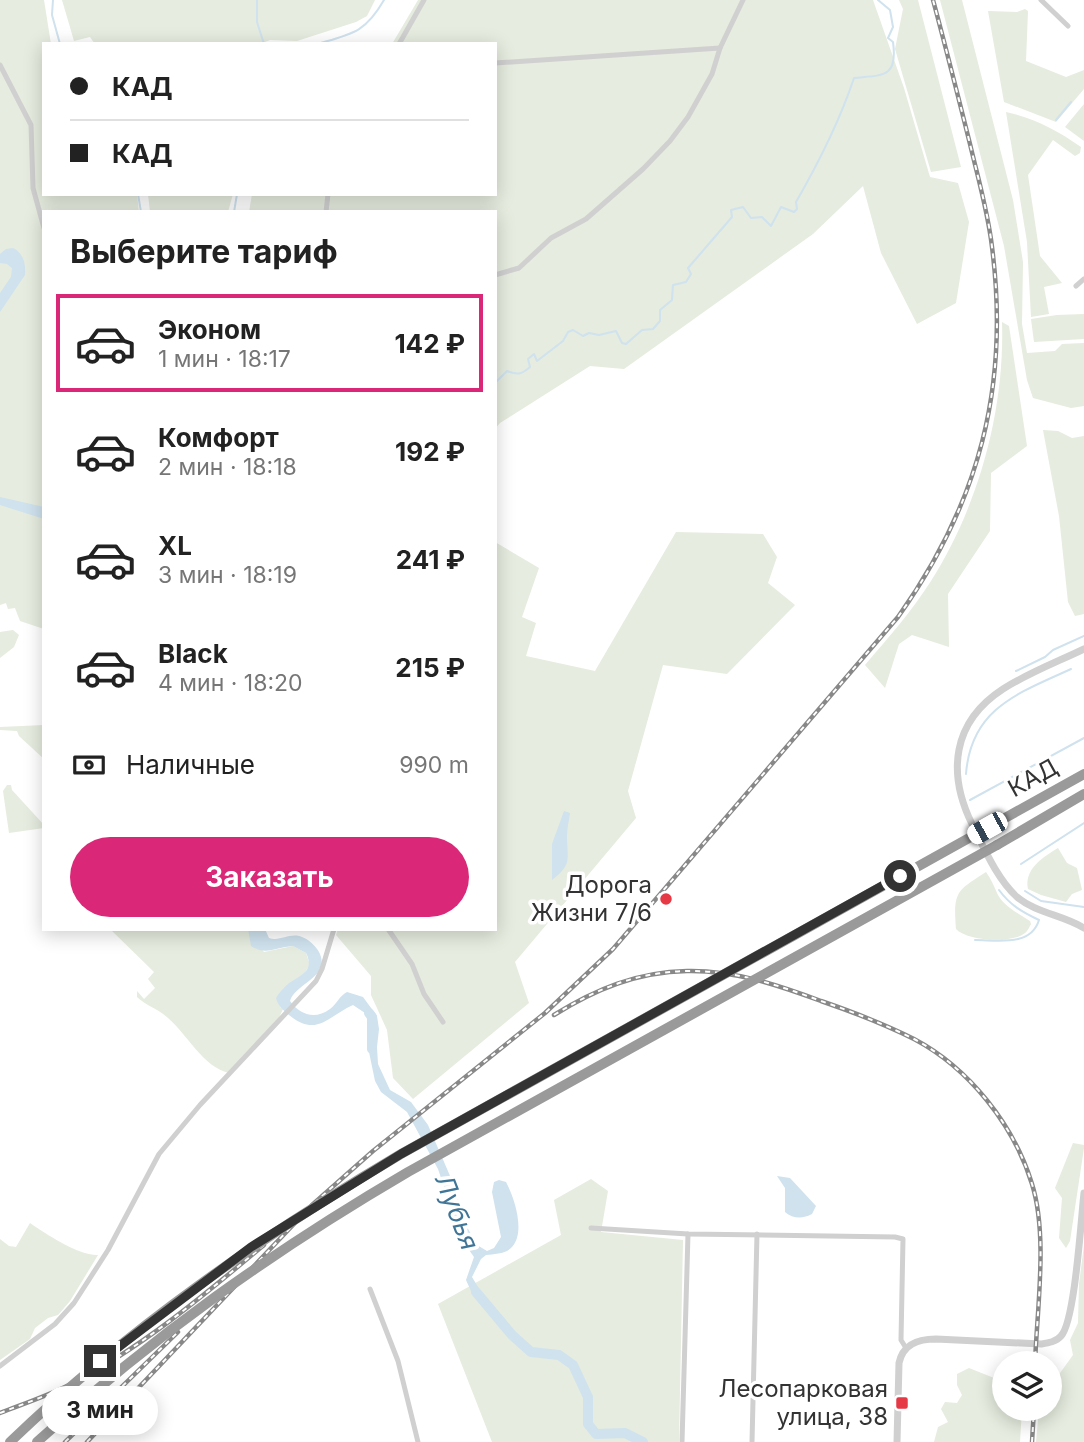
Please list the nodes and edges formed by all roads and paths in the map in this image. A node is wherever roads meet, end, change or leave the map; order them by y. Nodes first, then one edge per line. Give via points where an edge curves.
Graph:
1 (424, 0) edge
2 (743, 0) edge
3 (1041, 0) edge
4 (1068, 26) dead end
5 (400, 42) edge
6 (720, 48) junction
7 (497, 63) edge
8 (0, 65) edge
9 (42, 221) edge
10 (497, 274) edge
11 (1084, 279) edge
12 (1076, 286) dead end
13 (1084, 649) edge
14 (1084, 774) edge
15 (1084, 794) edge
16 (1084, 929) edge
17 (333, 931) edge
18 (389, 931) edge
19 (443, 1022) dead end
20 (1084, 1193) edge
21 (591, 1228) dead end
22 (688, 1234) junction
23 (757, 1234) junction
24 (370, 1289) dead end
25 (906, 1348) junction
26 (0, 1366) edge
27 (10, 1442) edge
28 (37, 1442) edge
29 (417, 1442) edge
30 (682, 1442) edge
31 (752, 1442) edge
32 (897, 1442) edge

1 - 5 street
2 - 6 street
3 - 4 street
6 - 7 street
6 - 10 street via 712,74 688,117 643,169 519,268
8 - 9 street via 31,125 33,188
11 - 12 street
13 - 16 street via 1005,688 982,707 963,735 957,774 968,815 1009,888 1025,903
14 - 27 highway, КАД, bridge via 325,1199 146,1324
15 - 28 highway, КАД, bridge via 334,1216 158,1338
17 - 26 street via 316,981 159,1154 74,1303 55,1324
18 - 19 street
20 - 25 street via 1069,1317 1058,1339 1041,1343 927,1339
21 - 22 street
22 - 23 street
22 - 30 street
23 - 25 street via 903,1239 901,1340
23 - 31 street
24 - 29 street via 398,1361
25 - 32 street via 899,1363

